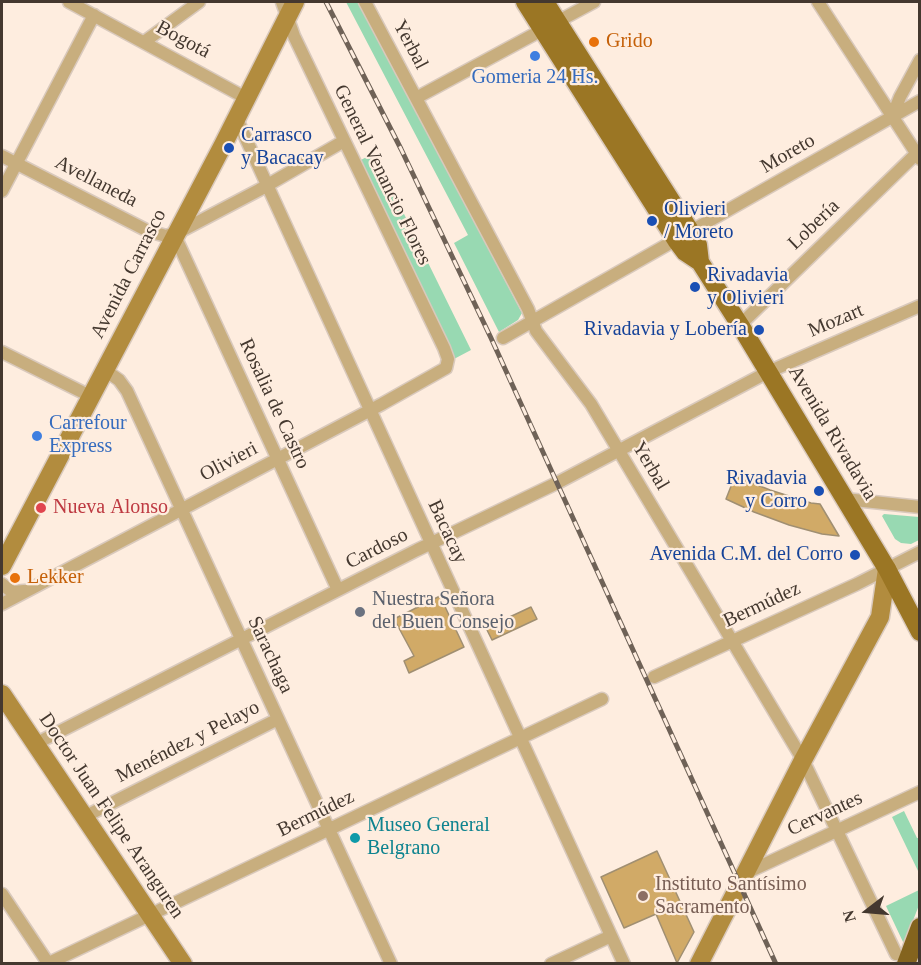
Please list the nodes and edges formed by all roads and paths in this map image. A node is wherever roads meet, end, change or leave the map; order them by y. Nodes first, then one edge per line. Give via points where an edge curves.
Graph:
1 (69, 2) edge
2 (199, 2) edge
3 (365, 2) edge
4 (525, 2) edge
5 (545, 2) edge
6 (594, 2) edge
7 (818, 2) edge
8 (288, 7) edge
9 (94, 15) junction
10 (550, 25) junction
11 (144, 42) junction
12 (920, 60) edge
13 (246, 98) junction
14 (416, 98) junction
15 (920, 101) edge
16 (236, 117) junction
17 (892, 117) junction
18 (344, 141) junction
19 (2, 156) edge
20 (918, 156) edge
21 (15, 163) junction
22 (268, 185) junction
23 (2, 191) edge
24 (174, 234) junction
25 (684, 236) junction
26 (920, 306) edge
27 (533, 321) junction
28 (740, 325) junction
29 (503, 338) dead end
30 (2, 352) edge
31 (447, 364) joint
32 (105, 370) junction
33 (768, 372) junction
34 (90, 396) junction
35 (370, 410) junction
36 (618, 450) junction
37 (277, 458) junction
38 (845, 500) junction
39 (920, 507) edge
40 (182, 509) junction
41 (431, 543) junction
42 (920, 552) edge
43 (2, 566) edge
44 (887, 569) junction
45 (2, 584) edge
46 (26, 590) junction
47 (338, 590) junction
48 (2, 604) edge
49 (920, 632) edge
50 (241, 638) junction
51 (732, 641) junction
52 (654, 677) dead end
53 (2, 694) edge
54 (603, 699) dead end
55 (278, 718) junction
56 (521, 737) junction
57 (35, 744) junction
58 (803, 760) junction
59 (920, 792) edge
60 (84, 817) junction
61 (329, 829) junction
62 (837, 831) junction
63 (748, 872) junction
64 (2, 894) edge
65 (150, 914) junction
66 (920, 927) edge
67 (611, 936) junction
68 (901, 958) edge
69 (48, 963) edge
70 (183, 963) edge
71 (391, 963) edge
72 (551, 963) edge
73 (624, 963) edge
74 (699, 963) edge

1 - 9 street, Bogotá
2 - 11 street
3 - 14 street, Yerbal
4 - 10 main road, Avenida Rivadavia
5 - 10 main road, Avenida Rivadavia
6 - 10 street
7 - 17 street
8 - 13 street, Avenida Carrasco
8 - 18 street, General Venancio Flores
9 - 11 street, Bogotá
9 - 21 street
10 - 14 street
10 - 25 main road, Avenida Rivadavia
11 - 13 street, Bogotá
12 - 17 street
13 - 16 street, Avenida Carrasco
14 - 27 street, Yerbal
15 - 17 street, Moreto
16 - 22 street, Bacacay
16 - 24 street, Avenida Carrasco
17 - 20 street
17 - 25 street, Moreto
18 - 22 street
18 - 31 street, General Venancio Flores via 444,348
19 - 21 street, Avellaneda
20 - 28 street, Lobería
21 - 23 street
21 - 24 street, Avellaneda via 148,231
22 - 24 street
22 - 35 street, Bacacay
24 - 32 street, Avenida Carrasco
24 - 37 street, Rosalia de Castro
25 - 27 street
25 - 28 main road, Avenida Rivadavia via 698,245 700,262
26 - 33 street, Mozart
27 - 29 street
27 - 36 street, Yerbal
28 - 33 main road, Avenida Rivadavia
30 - 34 street
31 - 35 street, Olivieri via 444,371
32 - 34 street, Avenida Carrasco
32 - 40 street, Sarachaga via 127,391
33 - 36 street, Cardoso
33 - 38 main road, Avenida Rivadavia
34 - 43 street, Avenida Carrasco
35 - 37 street, Olivieri
35 - 41 street, Bacacay
36 - 41 street, Cardoso
36 - 51 street, Yerbal
37 - 40 street, Olivieri
37 - 47 street, Rosalia de Castro
38 - 39 street
38 - 44 main road, Avenida Rivadavia
40 - 46 street, Olivieri
40 - 50 street, Sarachaga
41 - 47 street, Cardoso
41 - 56 street, Bacacay
42 - 44 street, Bermúdez
44 - 49 main road, Avenida Rivadavia
44 - 51 street, Bermúdez
44 - 58 street via 880,617
45 - 46 street via 12,592
46 - 48 street, Olivieri
47 - 50 street, Cardoso
50 - 55 street, Sarachaga
50 - 57 street, Cardoso
51 - 52 street, Bermúdez
51 - 58 street, Yerbal
53 - 57 street, Doctor Juan Felipe Aranguren
54 - 56 street, Bermúdez
55 - 60 street, Menéndez y Pelayo
55 - 61 street, Sarachaga
56 - 61 street, Bermúdez
56 - 67 street, Bacacay
57 - 60 street, Doctor Juan Felipe Aranguren
58 - 62 street, Yerbal
58 - 63 street
59 - 62 street, Cervantes
60 - 65 street, Doctor Juan Felipe Aranguren
61 - 65 street, Bermúdez
61 - 71 street, Sarachaga
62 - 63 street, Cervantes
62 - 68 street, Yerbal
63 - 74 street
64 - 69 street
65 - 69 street, Bermúdez
65 - 70 street, Doctor Juan Felipe Aranguren
66 - 68 highway
67 - 72 street
67 - 73 street, Bacacay

